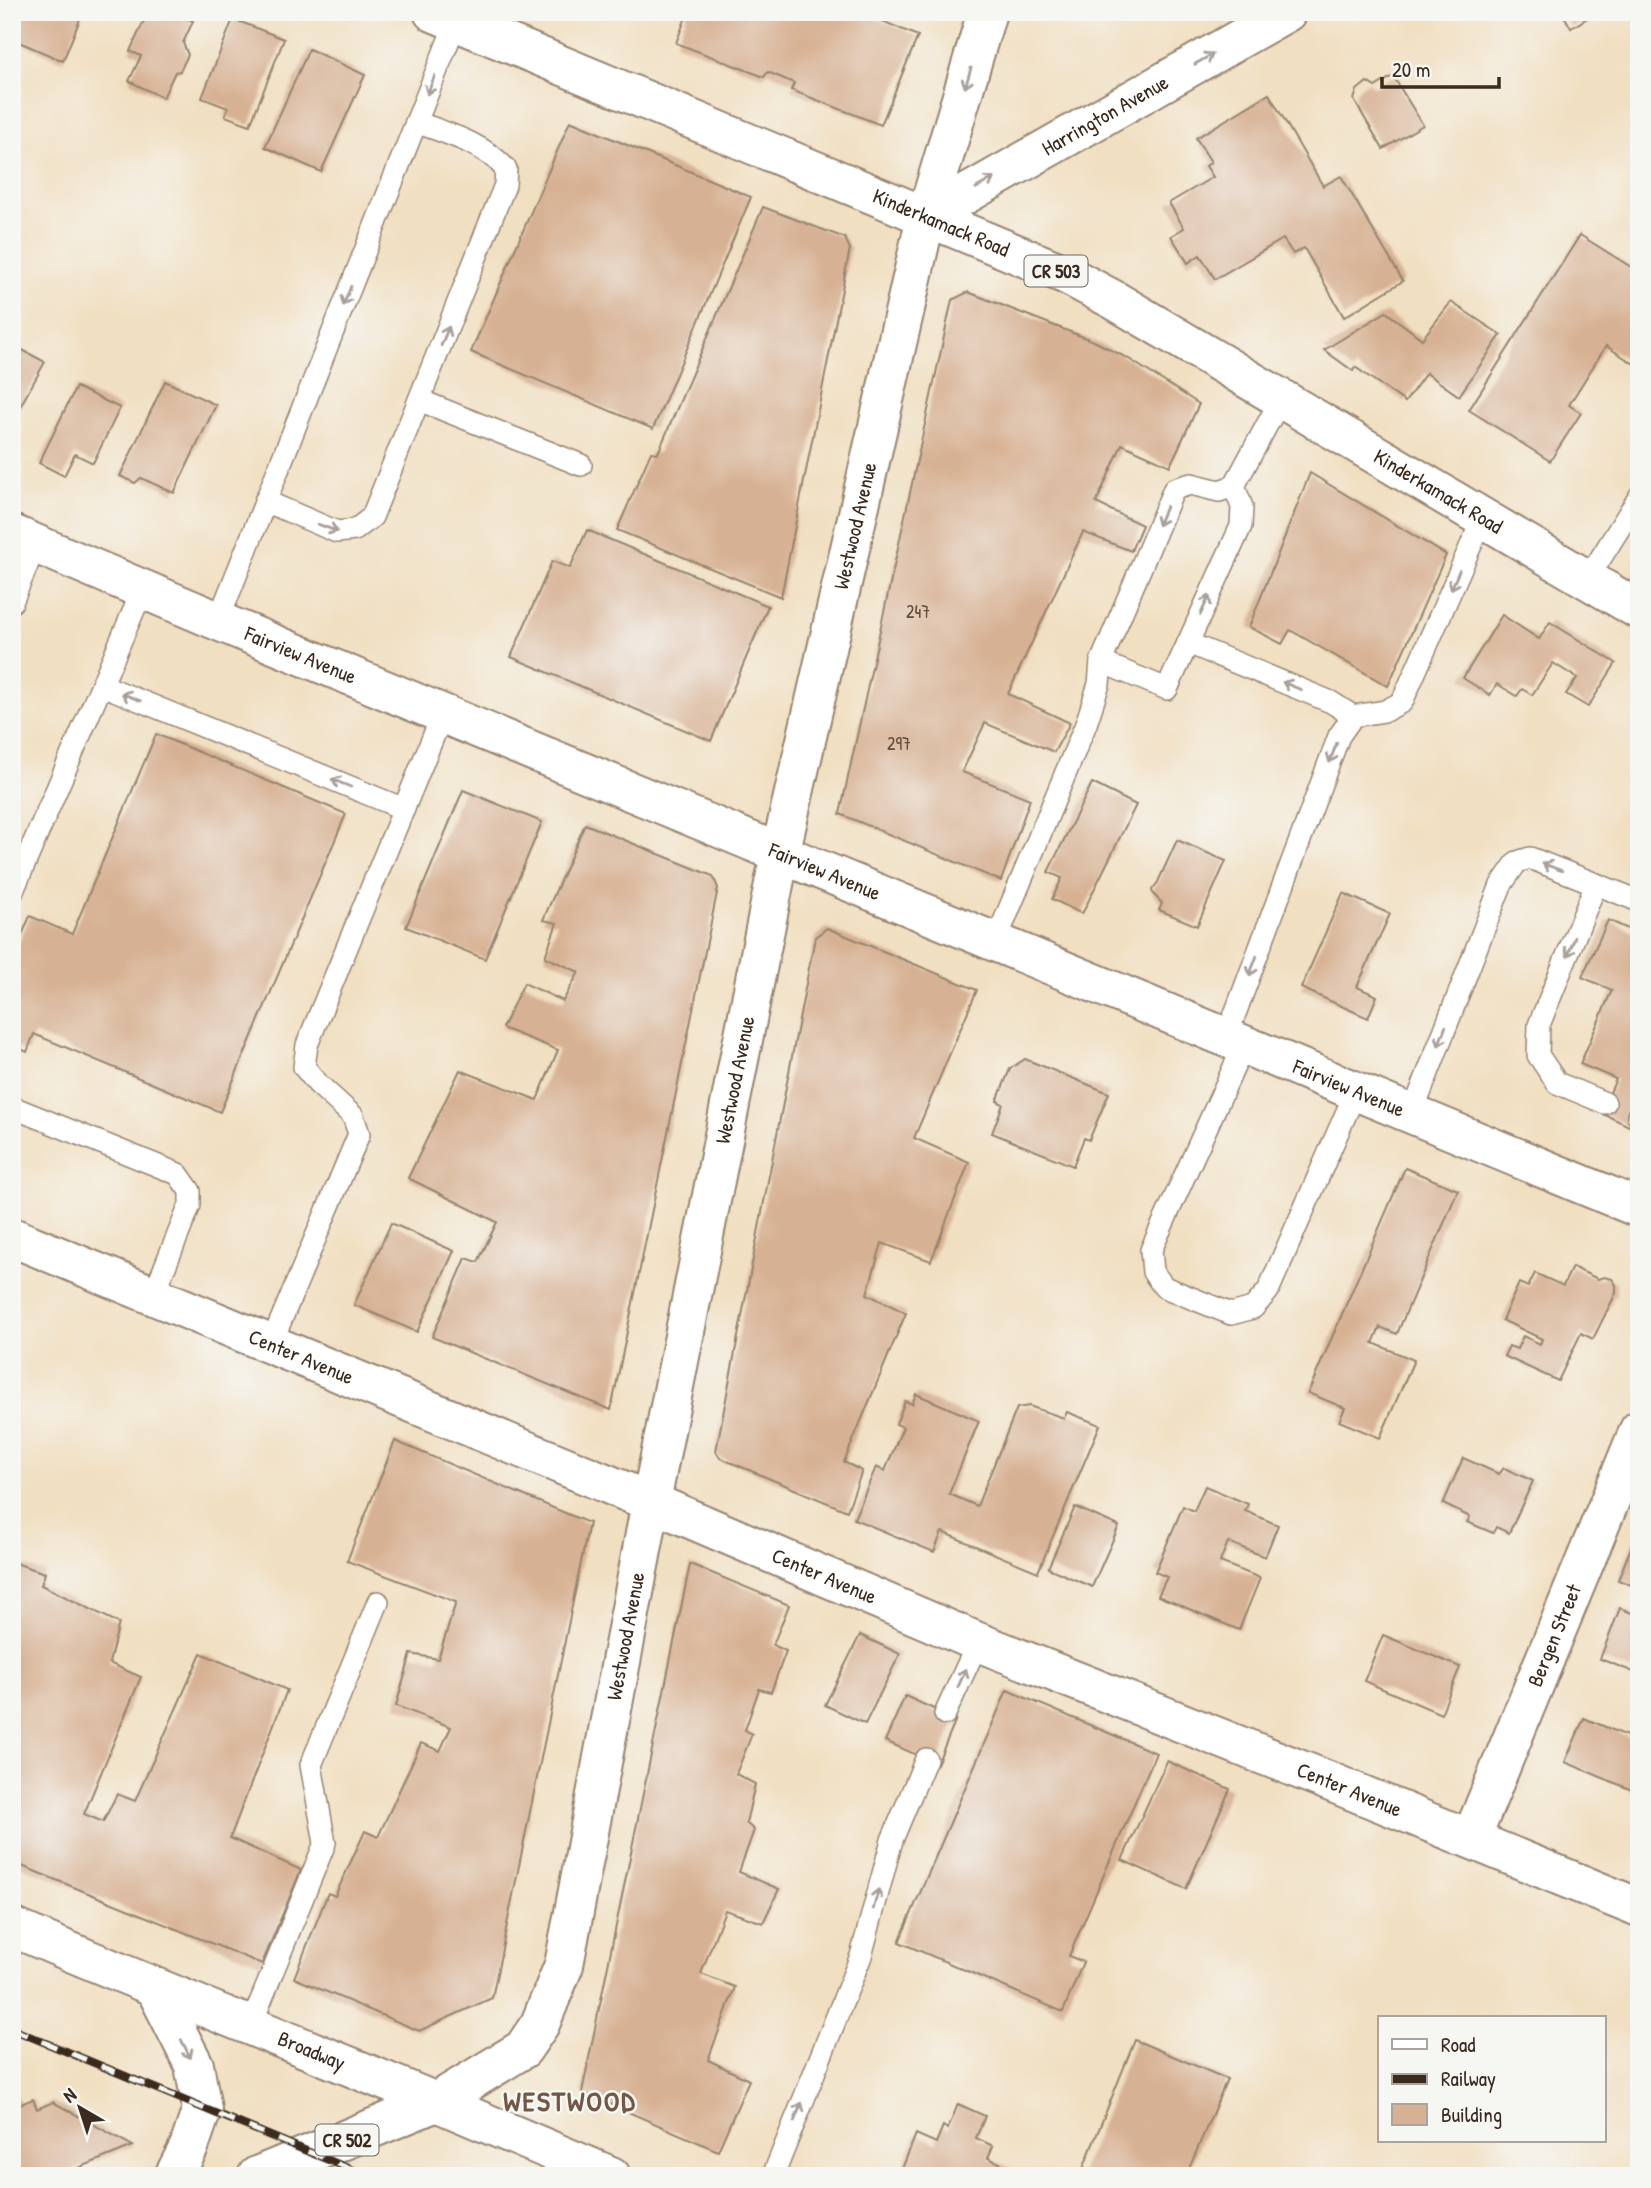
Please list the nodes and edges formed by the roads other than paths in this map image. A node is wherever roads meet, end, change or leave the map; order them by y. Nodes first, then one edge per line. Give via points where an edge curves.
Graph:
1 (987, 12) edge
2 (1287, 12) edge
3 (445, 17) edge
4 (416, 122) junction
5 (926, 217) junction
6 (1281, 399) junction
7 (419, 400) junction
8 (581, 465) dead end
9 (1234, 486) junction
10 (1639, 497) edge
11 (265, 501) junction
12 (1483, 518) junction
13 (24, 539) edge
14 (1587, 580) junction
15 (144, 589) junction
16 (12, 602) edge
17 (1639, 610) edge
18 (218, 621) junction
19 (1188, 643) junction
20 (1101, 662) junction
21 (102, 685) junction
22 (443, 713) junction
23 (1353, 716) junction
24 (404, 809) junction
25 (780, 853) junction
26 (1596, 884) junction
27 (12, 893) edge
28 (1639, 901) edge
29 (995, 943) junction
30 (1235, 1041) junction
31 (1356, 1091) junction
32 (1605, 1103) dead end
33 (12, 1107) edge
34 (1412, 1114) junction
35 (1639, 1208) edge
36 (12, 1237) edge
37 (153, 1296) junction
38 (271, 1344) junction
39 (1639, 1430) edge
40 (651, 1502) junction
41 (378, 1602) dead end
42 (978, 1642) junction
43 (946, 1714) dead end
44 (926, 1759) dead end
45 (1471, 1839) junction
46 (1639, 1908) edge
47 (12, 1927) edge
48 (155, 1989) junction
49 (251, 2025) junction
50 (436, 2102) junction
51 (174, 2176) edge
52 (257, 2176) edge
53 (611, 2176) edge
54 (772, 2176) edge

1 -> 5 street, Westwood Avenue
5 -> 2 street, Harrington Avenue
3 -> 4 lane
3 - 5 street, Kinderkamack Road / CR 503
7 -> 4 lane via 505,185 506,169 477,145
4 -> 11 lane
5 - 6 street, Kinderkamack Road / CR 503 via 1067,275
5 - 25 street, Westwood Avenue
6 - 9 lane
6 - 12 street, Kinderkamack Road / CR 503
7 - 8 lane
11 -> 7 lane via 337,532 355,530 372,517
19 -> 9 lane via 1241,526 1242,507
9 -> 20 lane via 1219,492 1191,484 1174,489
10 - 14 lane
11 - 18 lane
12 - 14 street, Kinderkamack Road / CR 503
12 -> 23 lane via 1402,702 1385,711
13 - 15 street, Fairview Avenue
13 - 16 lane
14 - 17 street, Kinderkamack Road / CR 503
15 - 18 street, Fairview Avenue
15 - 21 lane
18 - 22 street, Fairview Avenue
19 - 20 lane via 1167,689
23 -> 19 lane via 1331,702
20 - 29 lane via 1086,724
24 -> 21 lane
21 - 27 lane
22 - 24 lane
22 - 25 street, Fairview Avenue
23 -> 30 lane via 1339,736
24 - 38 lane via 307,1045 304,1067 354,1116 359,1134
25 - 29 street, Fairview Avenue
25 - 40 street, Westwood Avenue
26 - 28 lane
26 -> 32 lane via 1539,1026 1538,1055 1557,1083
26 -> 34 lane via 1530,858 1517,862 1501,885
29 - 30 street, Fairview Avenue
30 - 31 street, Fairview Avenue
30 - 31 lane via 1151,1250 1153,1272 1164,1287 1231,1314 1253,1308 1268,1291
31 - 34 street, Fairview Avenue
33 - 37 lane via 178,1174 190,1191 190,1205
34 - 35 street, Fairview Avenue
36 - 37 street, Center Avenue
37 - 38 street, Center Avenue
38 - 40 street, Center Avenue
39 - 45 street, Bergen Street
40 - 42 street, Center Avenue
40 - 50 street, Westwood Avenue via 565,1965 540,2024 523,2049
41 - 49 lane via 311,1765 325,1843
43 -> 42 lane
42 - 45 street, Center Avenue
54 -> 44 lane via 860,1956 892,1840
45 - 46 street, Center Avenue
47 - 48 street, Broadway
48 - 49 street, Broadway
48 -> 51 street via 194,2065 202,2109 190,2147
49 - 50 street, Broadway
50 - 52 street, CR 502
50 - 53 street, Broadway

